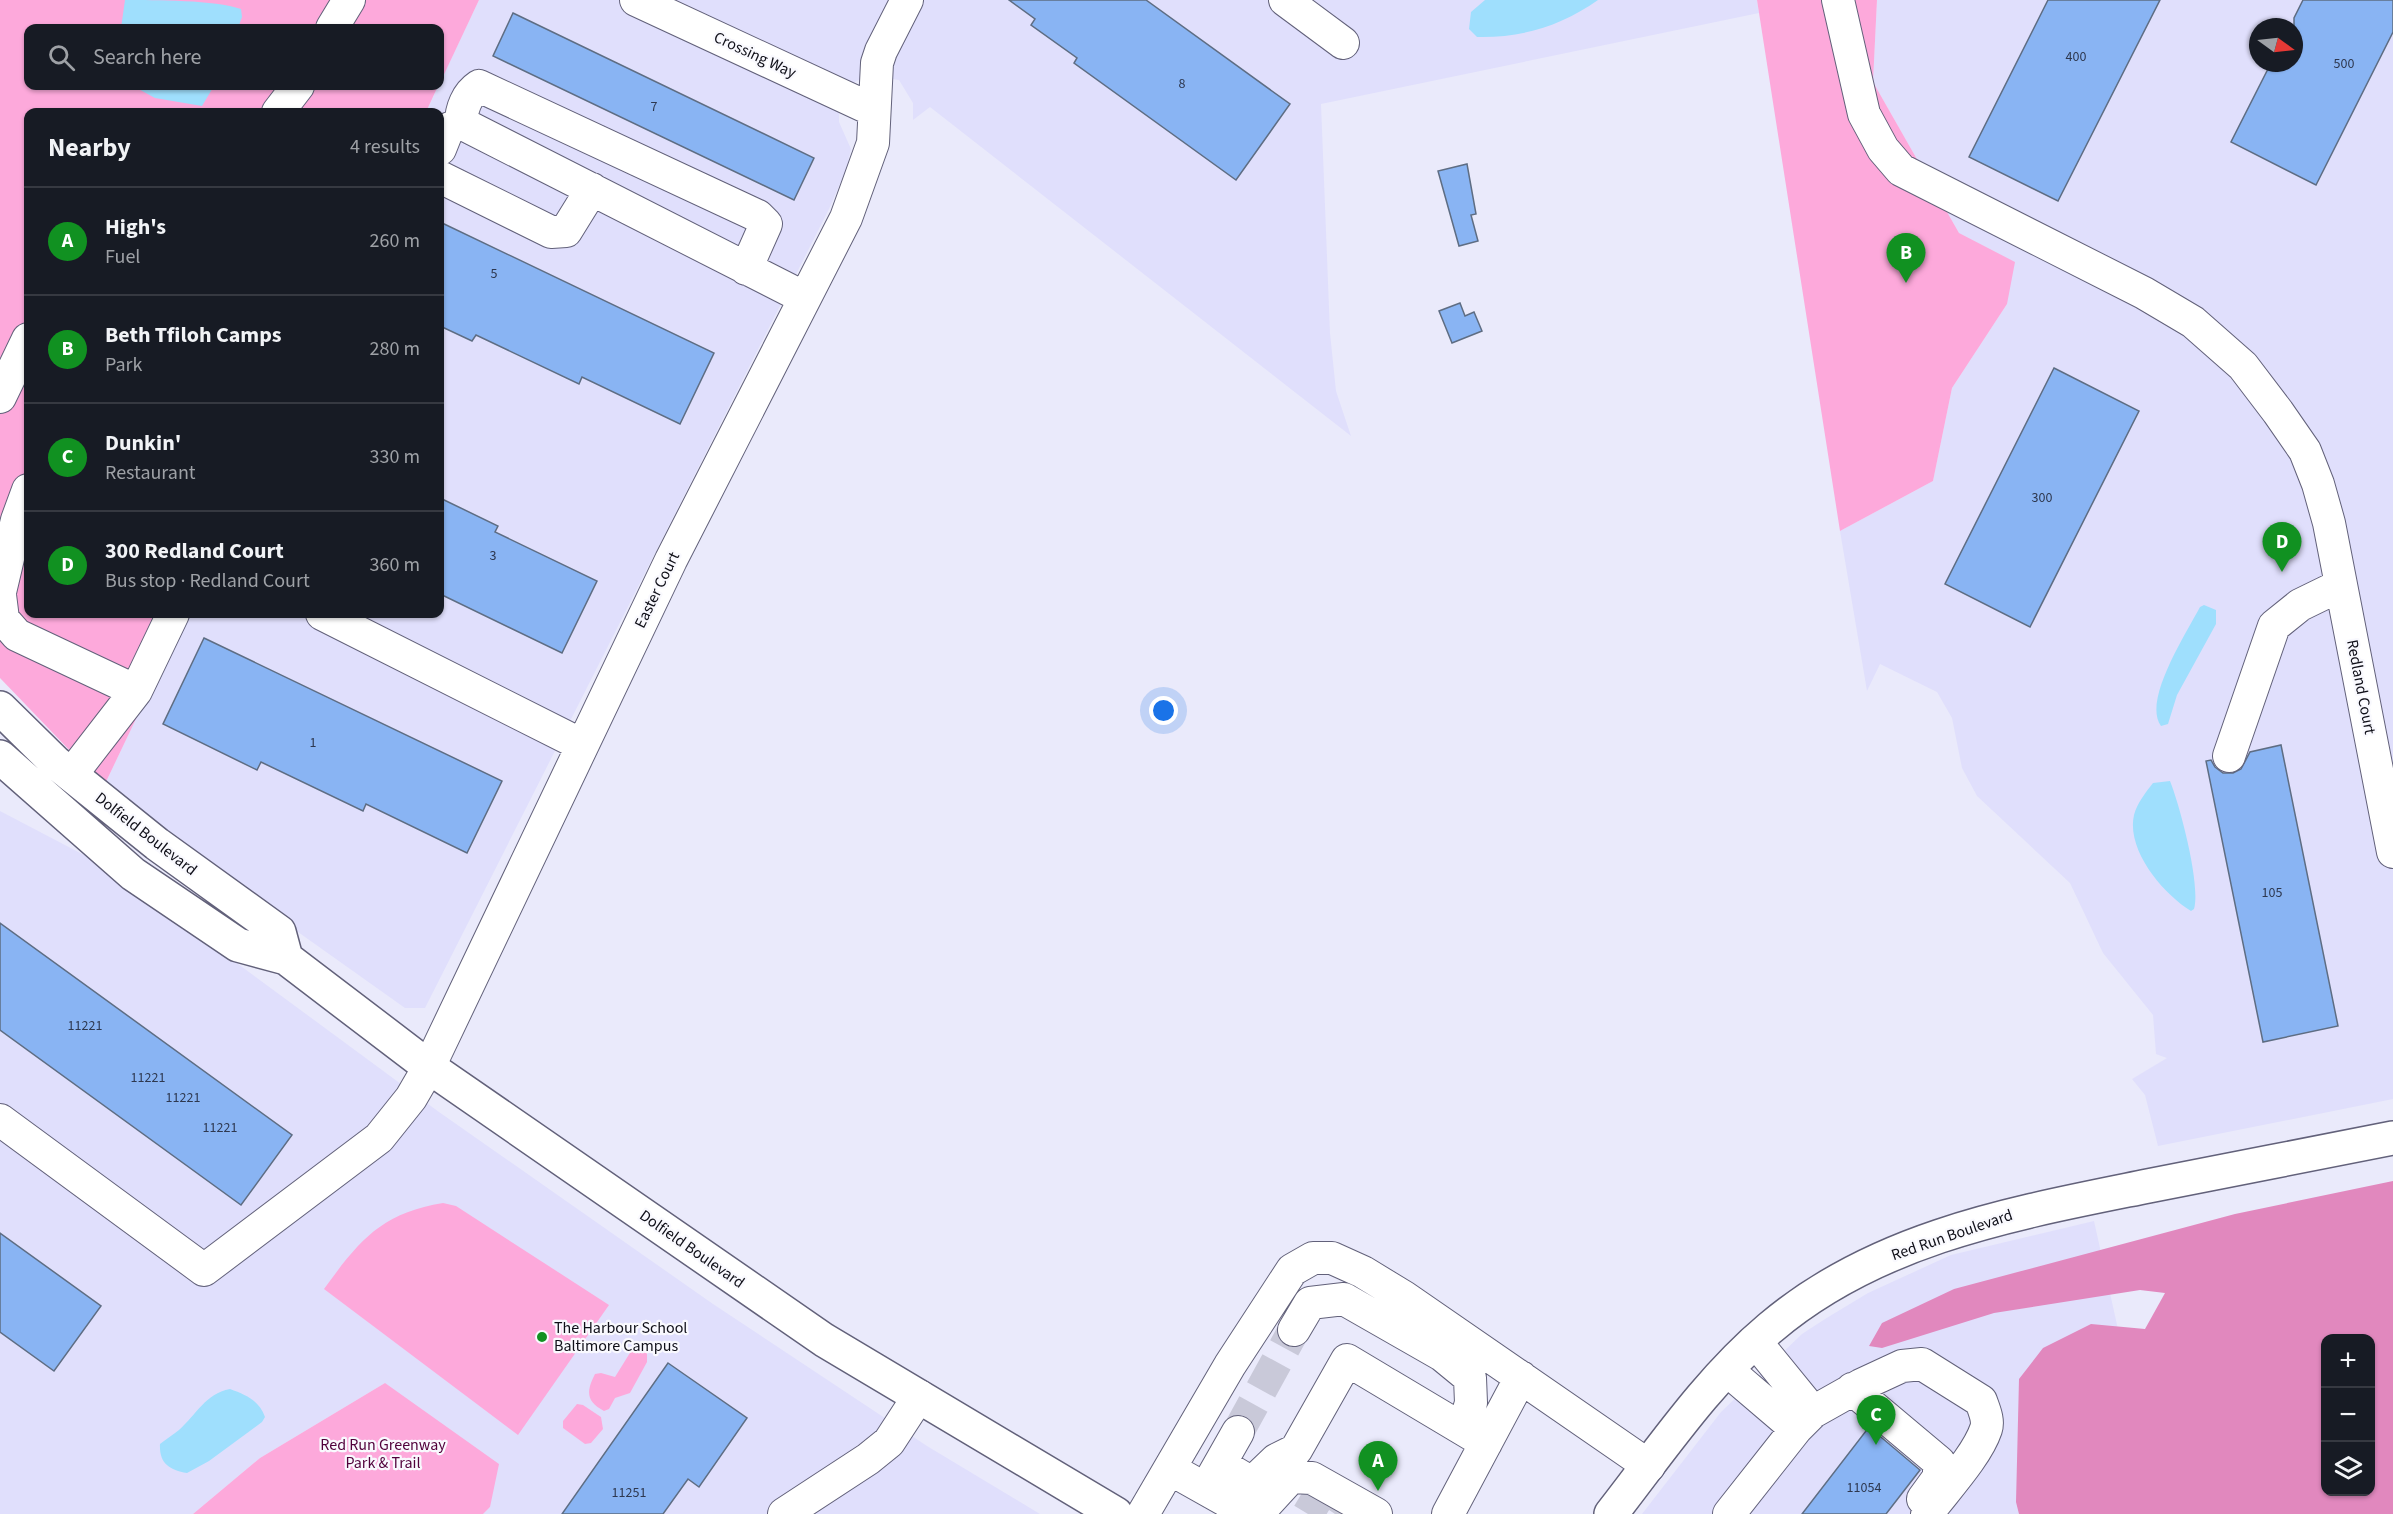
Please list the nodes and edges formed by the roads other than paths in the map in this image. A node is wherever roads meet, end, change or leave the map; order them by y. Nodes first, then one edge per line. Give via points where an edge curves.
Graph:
1 (349, 0) edge
2 (636, 0) edge
3 (907, 0) edge
4 (1285, 0) edge
5 (1838, 0) edge
6 (334, 24) edge
7 (1343, 43) dead end
8 (295, 90) edge
9 (283, 108) edge
10 (873, 110) junction
11 (461, 123) junction
12 (444, 139) edge
13 (444, 179) edge
14 (592, 189) junction
15 (746, 268) junction
16 (805, 298) junction
17 (24, 347) edge
18 (0, 397) edge
19 (24, 496) edge
20 (8, 518) edge
21 (2341, 585) junction
22 (0, 593) edge
23 (171, 618) edge
24 (330, 618) edge
25 (136, 690) junction
26 (0, 708) edge
27 (582, 745) junction
28 (0, 756) edge
29 (2229, 756) dead end
30 (71, 775) junction
31 (2390, 822) edge
32 (2393, 852) edge
33 (286, 958) junction
34 (429, 1067) junction
35 (0, 1120) edge
36 (2393, 1138) edge
37 (1292, 1270) junction
38 (1310, 1303) junction
39 (1294, 1330) tunnel mouth
40 (1755, 1341) junction
41 (1727, 1370) junction
42 (1521, 1377) junction
43 (1852, 1389) junction
44 (919, 1396) junction
45 (1805, 1421) junction
46 (1238, 1432) tunnel mouth
47 (1475, 1436) junction
48 (1648, 1466) junction
49 (1170, 1469) junction
50 (1212, 1477) junction
51 (1346, 1504) edge
52 (784, 1514) edge
53 (1116, 1514) edge
54 (1143, 1514) edge
55 (1250, 1514) edge
56 (1257, 1514) edge
57 (1448, 1514) edge
58 (1611, 1514) edge
59 (1729, 1514) edge
60 (1911, 1514) edge
61 (1926, 1514) edge

1 - 6 street
2 - 10 street, Crossing Way
3 - 10 street, Easter Court via 880,51
4 - 7 street
5 - 21 street, Redland Court via 1864,114 1883,150 1901,170 2144,293 2193,322 2243,366 2305,451 2329,523
8 - 9 street
10 - 16 street, Easter Court via 873,143 868,162 846,218
11 - 12 street via 448,129
11 - 14 street
11 - 15 street via 461,112 479,86 758,216 766,224
13 - 14 street via 551,232 566,231
14 - 15 street
15 - 16 street
16 - 27 street, Easter Court
17 - 18 street
19 - 20 street
20 - 22 street
21 - 29 street via 2300,605 2274,626
21 - 31 street, Redland Court
22 - 25 street via 3,619 17,635
23 - 25 street
24 - 27 street
25 - 30 street
26 - 30 main road, Dolfield Boulevard
27 - 34 street, Easter Court
28 - 33 main road, Dolfield Boulevard via 133,874 238,945
30 - 33 main road, Dolfield Boulevard via 166,851 279,932
31 - 32 street, Redland Court
33 - 34 main road, Dolfield Boulevard
34 - 35 street, Easter Court via 411,1098 379,1138 204,1270
34 - 44 main road, Dolfield Boulevard via 824,1340
36 - 40 main road, Red Run Boulevard via 2008,1214 1953,1231 1908,1246 1850,1274 1785,1316
37 - 38 street
37 - 42 street via 1313,1258 1332,1258 1363,1272
37 - 49 street via 1230,1365
38 - 39 street
38 - 47 street via 1344,1299 1442,1355 1470,1378
40 - 41 main road, Red Run Boulevard
40 - 45 street
41 - 45 street
41 - 48 main road, Red Run Boulevard
42 - 47 street
42 - 48 street
43 - 45 street
43 - 60 street via 1939,1462 1939,1477
43 - 61 street via 1902,1366 1922,1364 1981,1401 1987,1420 1978,1445
44 - 52 street via 889,1442
44 - 53 main road, Dolfield Boulevard
45 - 59 street
46 - 50 street
47 - 50 street via 1347,1360 1296,1450 1276,1460 1252,1482
47 - 57 street
48 - 58 main road, Red Run Boulevard
49 - 50 street
49 - 54 street
50 - 55 street
51 - 56 street via 1312,1478 1292,1477

